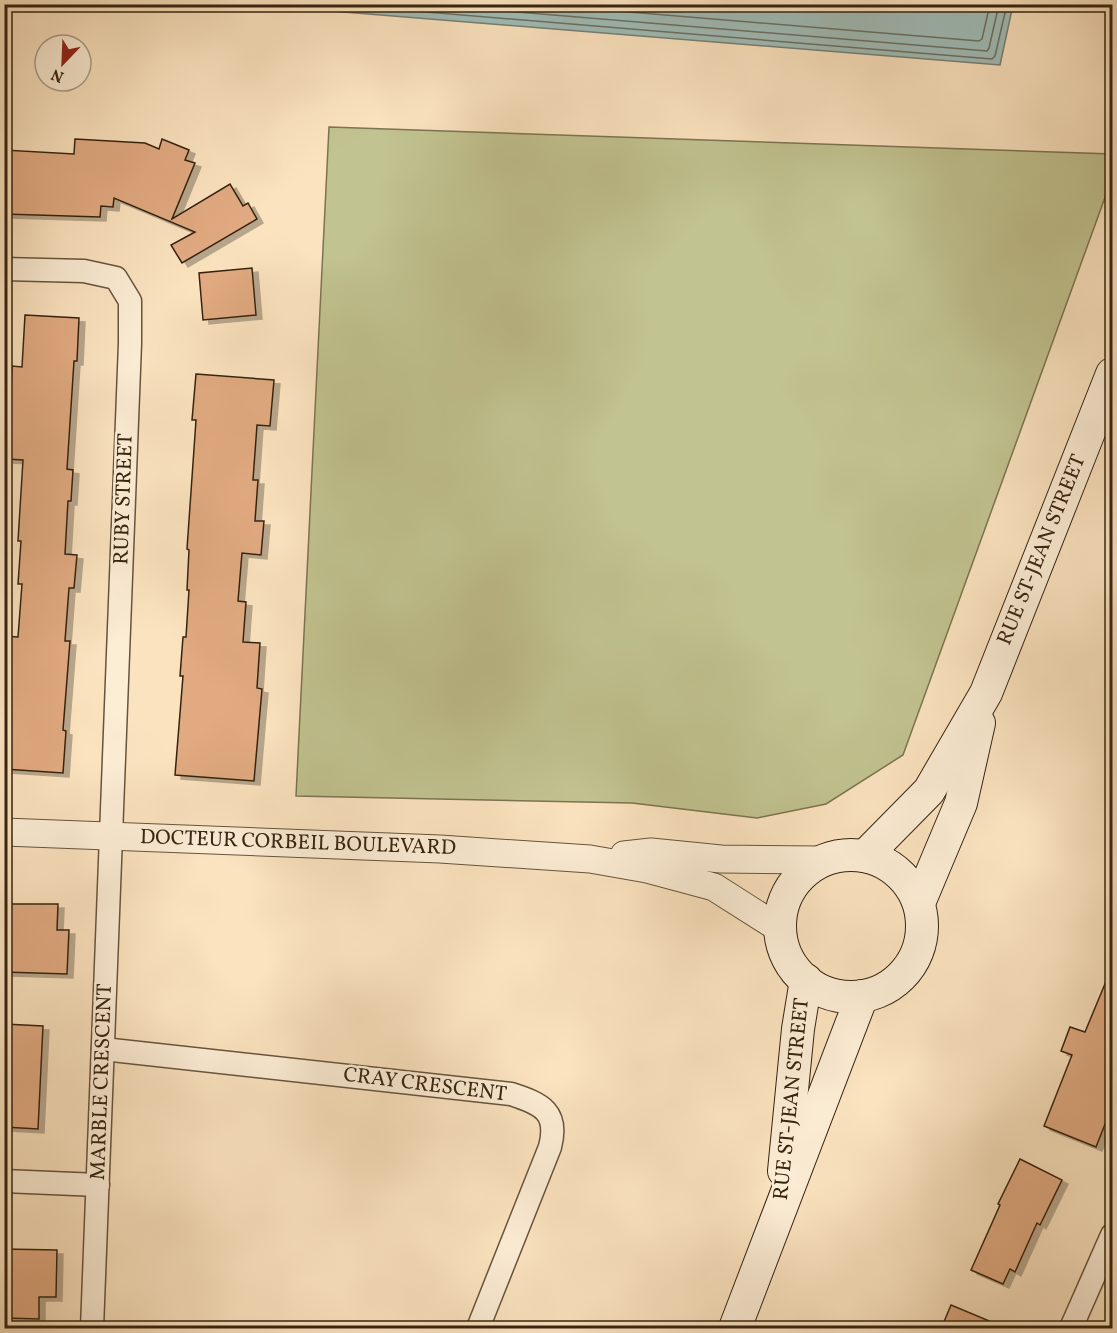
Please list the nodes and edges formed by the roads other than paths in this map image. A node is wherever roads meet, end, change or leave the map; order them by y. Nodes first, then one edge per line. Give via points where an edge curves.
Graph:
1 (4, 269) edge
2 (1113, 374) edge
3 (986, 693) junction
4 (4, 832) edge
5 (110, 836) junction
6 (865, 856) junction
7 (590, 859) junction
8 (823, 860) junction
9 (919, 903) junction
10 (780, 929) junction
11 (806, 980) junction
12 (862, 996) junction
13 (103, 1049) junction
14 (4, 1181) edge
15 (98, 1185) junction
16 (779, 1217) junction
17 (1113, 1235) edge
18 (92, 1329) edge
19 (478, 1329) edge
20 (735, 1329) edge
21 (1071, 1329) edge

1 - 5 street, RUBY STREET via 84,271 117,278 130,301
2 - 3 main road, RUE ST-JEAN STREET
3 - 6 main road, RUE ST-JEAN STREET via 929,791
3 - 9 main road, RUE ST-JEAN STREET via 961,803
4 - 5 street, DOCTEUR CORBEIL BOULEVARD
5 - 7 street, DOCTEUR CORBEIL BOULEVARD
5 - 13 street, MARBLE CRESCENT
6 - 8 main road, RUE ST-JEAN STREET
6 - 9 main road, RUE ST-JEAN STREET via 888,865 907,881
7 - 8 street, DOCTEUR CORBEIL BOULEVARD via 651,852
7 - 10 street, DOCTEUR CORBEIL BOULEVARD via 714,887
8 - 10 main road, RUE ST-JEAN STREET via 791,888 782,908
9 - 12 main road, RUE ST-JEAN STREET via 922,927 918,952 905,973 885,988
10 - 11 main road, RUE ST-JEAN STREET via 793,966
11 - 12 main road, RUE ST-JEAN STREET via 842,996
11 - 16 main road, RUE ST-JEAN STREET
12 - 16 main road, RUE ST-JEAN STREET
13 - 15 street, MARBLE CRESCENT
13 - 19 street, CRAY CRESCENT via 511,1094 544,1108 552,1119 554,1132 550,1147
14 - 15 street
15 - 18 street, MARBLE CRESCENT
16 - 20 main road, RUE ST-JEAN STREET
17 - 21 street

